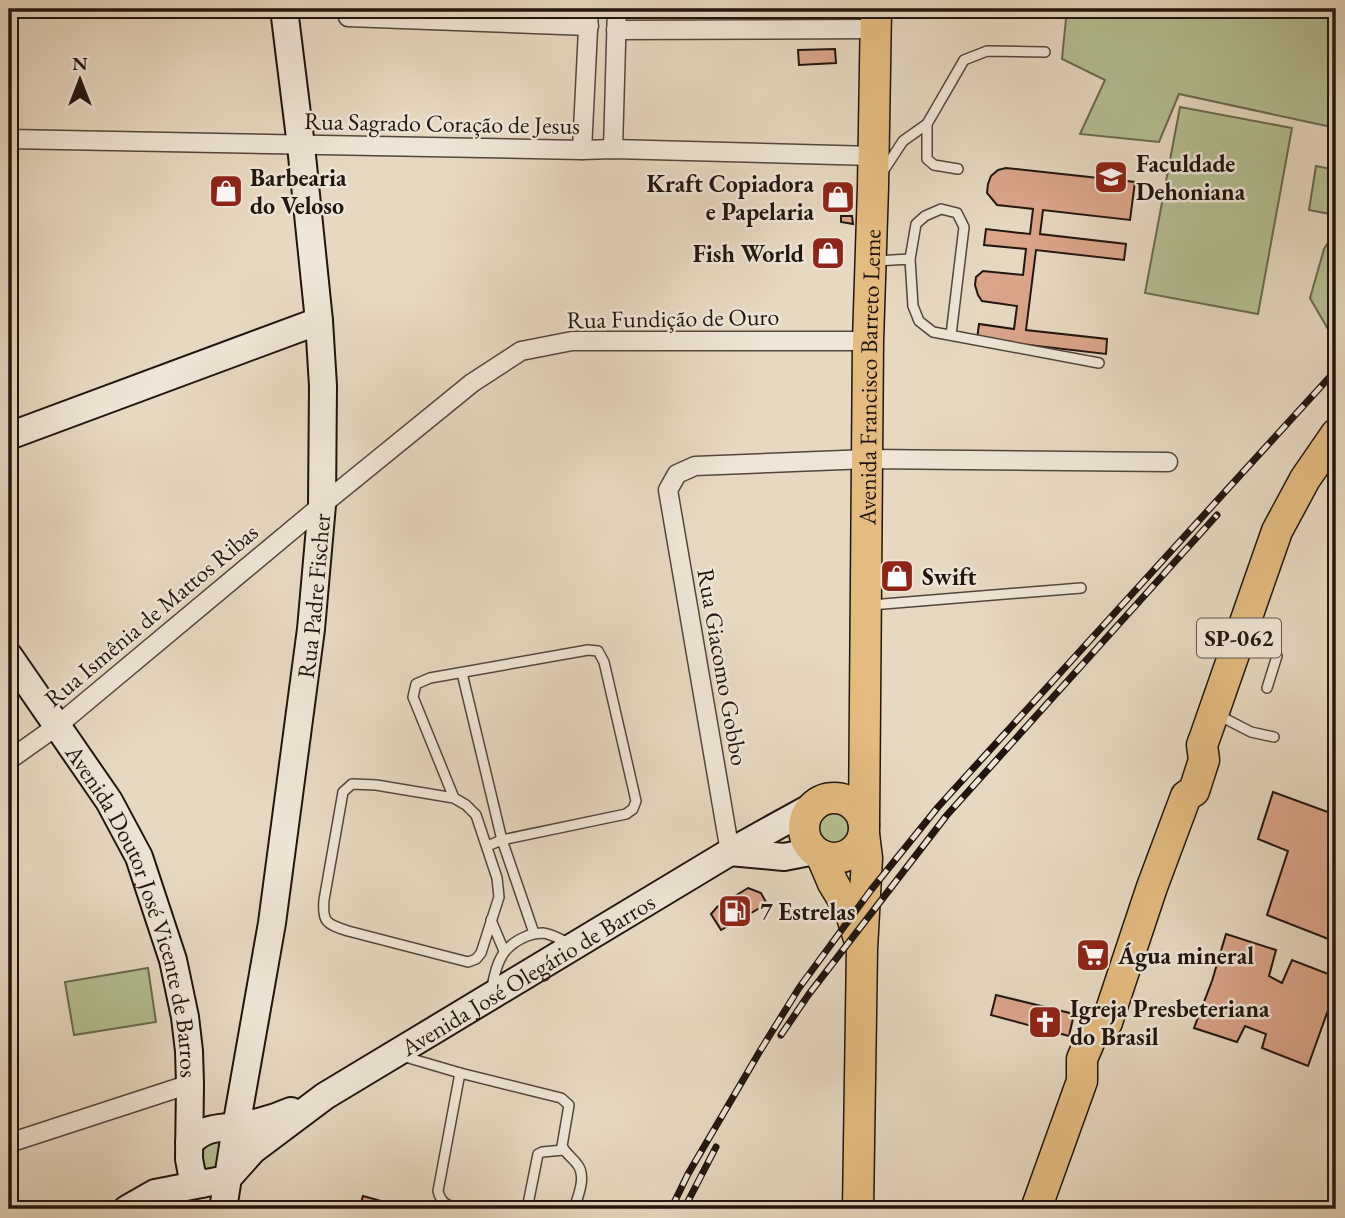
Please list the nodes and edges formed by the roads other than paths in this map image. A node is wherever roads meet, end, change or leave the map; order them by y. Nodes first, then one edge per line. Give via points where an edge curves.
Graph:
1 (284, 9) edge
2 (617, 9) edge
3 (348, 17) dead end
4 (589, 17) edge
5 (876, 19) edge
6 (616, 30) junction
7 (1045, 52) dead end
8 (927, 124) junction
9 (9, 139) edge
10 (301, 146) junction
11 (613, 149) junction
12 (582, 150) junction
13 (874, 156) junction
14 (958, 169) dead end
15 (873, 187) junction
16 (910, 259) junction
17 (871, 262) junction
18 (319, 321) junction
19 (951, 335) junction
20 (868, 341) junction
21 (1099, 363) dead end
22 (1336, 433) edge
23 (9, 436) edge
24 (868, 459) junction
25 (1168, 462) dead end
26 (322, 505) junction
27 (1081, 587) dead end
28 (866, 606) junction
29 (9, 656) edge
30 (1277, 656) dead end
31 (462, 673) junction
32 (1267, 688) dead end
33 (1213, 713) junction
34 (57, 726) junction
35 (1274, 737) dead end
36 (864, 747) junction
37 (9, 760) edge
38 (454, 798) junction
39 (822, 802) junction
40 (864, 829) junction
41 (502, 840) junction
42 (487, 846) junction
43 (730, 852) junction
44 (818, 853) junction
45 (491, 920) junction
46 (534, 933) junction
47 (574, 945) junction
48 (862, 949) junction
49 (505, 951) junction
50 (491, 995) junction
51 (394, 1054) junction
52 (460, 1073) junction
53 (190, 1084) junction
54 (324, 1096) junction
55 (236, 1126) junction
56 (9, 1143) edge
57 (189, 1143) junction
58 (564, 1150) junction
59 (227, 1179) junction
60 (201, 1184) junction
61 (127, 1209) edge
62 (223, 1209) edge
63 (465, 1209) edge
64 (527, 1209) edge
65 (574, 1209) edge
66 (858, 1209) edge
67 (1036, 1209) edge

1 - 10 main road, Rua Padre Fischer
2 - 6 street
3 - 4 street
4 - 12 street
5 - 6 street
5 - 13 main road, Avenida Francisco Barreto Leme
6 - 11 street
7 - 8 lane via 987,51 964,60
8 - 14 lane via 928,159 934,165
8 - 15 lane via 903,141
9 - 10 street, Rua Sagrado Coração de Jesus
10 - 12 street, Rua Sagrado Coração de Jesus
10 - 18 main road, Rua Padre Fischer
11 - 12 street, Rua Sagrado Coração de Jesus
11 - 13 street, Rua Sagrado Coração de Jesus
13 - 15 main road, Avenida Francisco Barreto Leme
15 - 17 main road, Avenida Francisco Barreto Leme
16 - 17 lane
16 - 19 lane via 913,306 919,321 933,332
16 - 19 lane via 916,224 941,209 957,213 964,227
17 - 20 main road, Avenida Francisco Barreto Leme
18 - 23 main road
18 - 26 main road, Rua Padre Fischer
19 - 21 lane
20 - 24 main road, Avenida Francisco Barreto Leme
20 - 26 street, Rua Fundição de Ouro via 572,341 521,351 472,383
22 - 33 main road, SP-062 via 1277,531
24 - 25 street
24 - 28 main road, Avenida Francisco Barreto Leme
24 - 43 street, Rua Giacomo Gobbo via 695,466 677,474 668,491
26 - 34 street, Rua Ismênia de Mattos Ribas
26 - 55 main road, Rua Padre Fischer via 311,629 272,923
27 - 28 lane
28 - 36 main road, Avenida Francisco Barreto Leme
29 - 34 main road, Avenida Doutor José Vicente de Barros
30 - 32 lane
31 - 38 lane via 416,684 413,697
31 - 41 lane
31 - 41 lane via 588,650 598,651 604,662 636,801 633,809
33 - 35 lane via 1251,732
33 - 67 main road, SP-062 via 1202,746 1192,754 1183,787 1186,796 1107,1022 1096,1026 1082,1059 1082,1081
34 - 37 street, Rua Ismênia de Mattos Ribas
34 - 53 main road, Avenida Doutor José Vicente de Barros via 109,801 139,857 173,960 185,1017
36 - 39 main road, Avenida Francisco Barreto Leme via 856,765
36 - 40 main road, Avenida Francisco Barreto Leme
38 - 42 lane via 476,815
38 - 45 lane via 376,785 352,784 343,792 323,915 332,926 468,962 481,953
39 - 40 main road via 849,801 862,815
39 - 43 main road, Avenida José Olegário de Barros
39 - 44 main road via 807,813 804,822 807,841
40 - 44 main road via 860,842 847,855 830,858
40 - 48 main road, Avenida Francisco Barreto Leme
41 - 42 lane
41 - 46 lane
42 - 45 lane via 499,897
43 - 44 main road via 784,857
43 - 47 main road, Avenida José Olegário de Barros
44 - 48 main road via 850,911
45 - 49 lane
46 - 47 lane
46 - 49 lane
47 - 50 main road, Avenida José Olegário de Barros
48 - 66 main road, Avenida Francisco Barreto Leme
49 - 50 lane
50 - 51 main road, Avenida José Olegário de Barros
51 - 52 lane
51 - 54 main road, Avenida José Olegário de Barros
52 - 58 lane via 561,1098 569,1105
52 - 63 lane via 439,1191 446,1204
53 - 56 street
53 - 57 main road, Avenida Doutor José Vicente de Barros
54 - 55 main road, Avenida José Olegário de Barros via 273,1119
54 - 59 main road, Avenida José Olegário de Barros via 253,1150
55 - 57 main road, Avenida José Olegário de Barros via 211,1128
55 - 59 main road, Rua Padre Fischer
57 - 60 main road, Avenida Doutor José Vicente de Barros via 192,1175
58 - 64 lane via 538,1154
58 - 65 lane via 580,1166 582,1176
59 - 60 main road
59 - 62 main road, Rua Padre Fischer
60 - 61 main road via 155,1193

